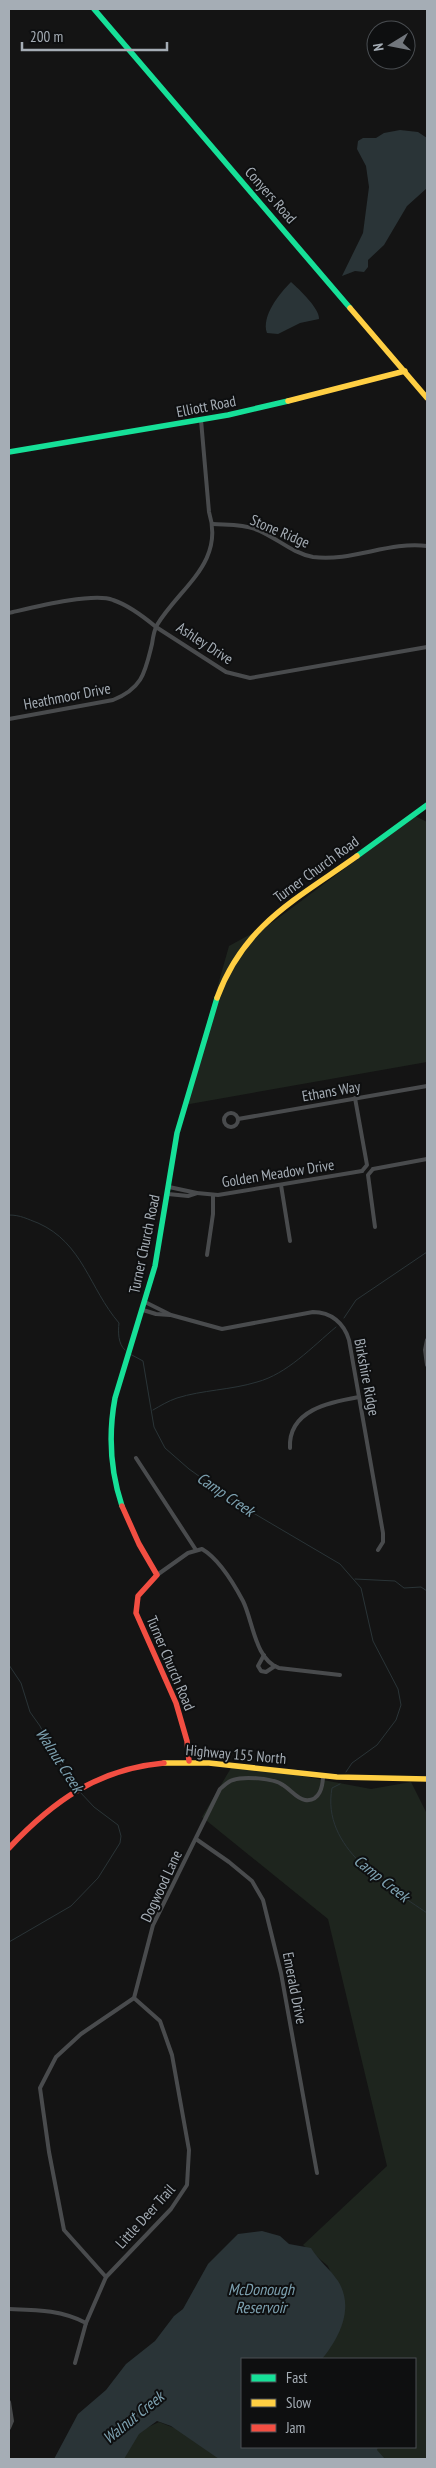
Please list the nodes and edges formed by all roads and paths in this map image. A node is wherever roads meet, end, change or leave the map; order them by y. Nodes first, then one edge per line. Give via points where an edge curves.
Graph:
1 (94, 9) edge
2 (405, 371) junction
3 (427, 398) edge
4 (201, 420) junction
5 (9, 452) edge
6 (213, 524) junction
7 (427, 546) edge
8 (9, 614) edge
9 (156, 627) junction
10 (427, 648) edge
11 (9, 719) edge
12 (427, 805) edge
13 (427, 1086) edge
14 (355, 1098) junction
15 (238, 1119) dead end
16 (427, 1160) edge
17 (366, 1165) junction
18 (373, 1169) junction
19 (362, 1171) junction
20 (368, 1175) junction
21 (281, 1185) junction
22 (169, 1187) junction
23 (168, 1194) junction
24 (197, 1194) junction
25 (213, 1195) junction
26 (375, 1227) dead end
27 (290, 1242) dead end
28 (207, 1256) dead end
29 (145, 1302) junction
30 (142, 1310) junction
31 (171, 1315) junction
32 (427, 1340) edge
33 (427, 1366) edge
34 (359, 1397) junction
35 (290, 1448) dead end
36 (136, 1458) dead end
37 (196, 1550) junction
38 (378, 1550) dead end
39 (157, 1575) junction
40 (264, 1655) junction
41 (275, 1666) junction
42 (340, 1675) dead end
43 (189, 1761) junction
44 (323, 1775) junction
45 (427, 1779) edge
46 (196, 1839) junction
47 (9, 1848) edge
48 (134, 1998) junction
49 (317, 2172) dead end
50 (106, 2277) junction
51 (9, 2310) edge
52 (86, 2323) junction
53 (75, 2363) dead end
54 (9, 2402) edge
55 (9, 2428) edge

1 - 2 street, Conyers Road
2 - 3 street, Conyers Road
2 - 4 street, Elliott Road
4 - 5 street, Elliott Road
4 - 6 street, Heathmoor Drive
6 - 7 street, Stone Ridge via 256,529 290,549 313,556 329,557 384,547
6 - 9 street, Heathmoor Drive via 207,558 200,573 169,607
8 - 9 street, Ashley Drive via 100,597 113,600
9 - 10 street, Ashley Drive via 226,672 250,678
9 - 11 street, Heathmoor Drive via 144,674 126,695
12 - 22 street, Turner Church Road via 265,922 241,948 220,989 184,1103
13 - 14 street, Ethans Way
14 - 15 street, Ethans Way
14 - 17 street
16 - 18 street
17 - 18 street
17 - 19 street
18 - 20 street
19 - 20 street
19 - 21 street, Golden Meadow Drive
20 - 26 street
21 - 25 street, Golden Meadow Drive
21 - 27 street
22 - 23 street, Turner Church Road
22 - 24 street, Golden Meadow Drive
23 - 24 street, Golden Meadow Drive
23 - 29 street, Turner Church Road via 159,1249
24 - 25 street, Golden Meadow Drive
25 - 28 street
29 - 30 street, Turner Church Road
29 - 31 street, Birkshire Ridge
30 - 31 street, Birkshire Ridge
30 - 39 street, Turner Church Road via 112,1414 110,1442 120,1503
31 - 34 street, Birkshire Ridge via 225,1329 310,1312 328,1314 341,1324 348,1335
32 - 33 street
34 - 35 street via 327,1403 301,1418 292,1432
34 - 38 street, Birkshire Ridge via 383,1534
36 - 37 street
37 - 39 street
37 - 40 street via 202,1549 214,1558 234,1587
39 - 43 street, Turner Church Road via 138,1596 136,1613 179,1710
40 - 41 street
40 - 41 street via 258,1666 261,1671 266,1672
41 - 42 street
43 - 44 street, Highway 155 North
43 - 47 street, Highway 155 North via 136,1766 88,1784 56,1803
44 - 45 street, Highway 155 North via 370,1780
44 - 46 street, Dogwood Lane via 320,1792 315,1798 305,1800 281,1783 248,1779 229,1781 220,1789
46 - 48 street, Dogwood Lane via 153,1925
46 - 49 street, Emerald Drive via 252,1881 262,1900 281,1973
48 - 50 street, Little Deer Trail via 160,2021 172,2055 189,2150 187,2185 171,2209
48 - 50 street via 81,2034 56,2058 40,2088 64,2230
50 - 52 street, Little Deer Trail
51 - 52 street via 44,2310
52 - 53 street, Little Deer Trail
54 - 55 street via 12,2421

